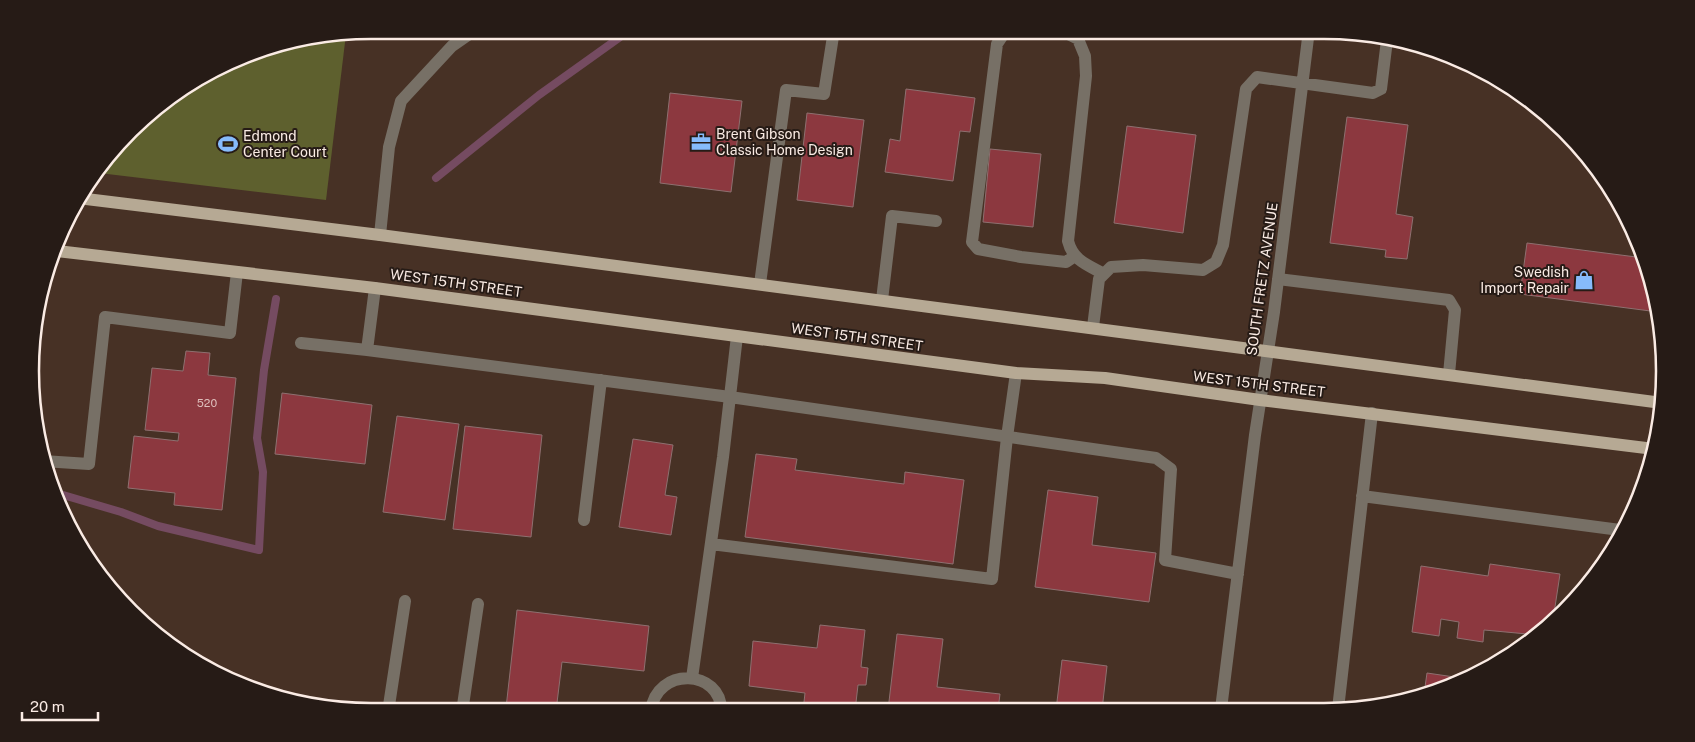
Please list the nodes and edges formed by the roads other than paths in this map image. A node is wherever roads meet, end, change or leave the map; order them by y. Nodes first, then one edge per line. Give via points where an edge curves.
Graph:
1 (462, 39) edge
2 (833, 39) edge
3 (1000, 39) edge
4 (1078, 39) edge
5 (1308, 39) edge
6 (1386, 45) edge
7 (1302, 82) junction
8 (87, 199) edge
9 (936, 220) dead end
10 (380, 235) junction
11 (61, 251) edge
12 (1075, 256) junction
13 (237, 272) junction
14 (1104, 274) junction
15 (1278, 279) junction
16 (760, 284) junction
17 (376, 288) junction
18 (882, 300) junction
19 (1092, 327) junction
20 (737, 336) junction
21 (301, 343) dead end
22 (367, 350) junction
23 (1268, 350) junction
24 (1016, 373) junction
25 (1449, 374) junction
26 (601, 380) junction
27 (730, 397) junction
28 (1260, 400) junction
29 (1655, 402) edge
30 (1372, 412) junction
31 (1007, 437) junction
32 (1647, 448) edge
33 (51, 461) edge
34 (1362, 496) junction
35 (584, 520) dead end
36 (1616, 529) edge
37 (710, 544) junction
38 (1238, 574) junction
39 (405, 601) dead end
40 (478, 604) dead end
41 (692, 678) junction
42 (389, 703) edge
43 (463, 703) edge
44 (653, 703) edge
45 (720, 703) edge
46 (1222, 703) edge
47 (1339, 703) edge

1 - 10 street via 401,101 389,148
2 - 16 street via 824,94 786,90
3 - 12 street via 997,44 972,242 978,249 1021,257 1066,262
4 - 12 street via 1085,56 1086,76 1068,241
5 - 7 street, SOUTH FRETZ AVENUE
6 - 7 street via 1380,89 1373,93
7 - 14 street via 1257,77 1246,89 1223,245 1216,262 1203,270 1143,265 1111,267
7 - 15 street, SOUTH FRETZ AVENUE
8 - 10 main road
9 - 18 street via 892,216
10 - 16 main road
11 - 13 main road, WEST 15TH STREET
12 - 14 street
13 - 17 main road, WEST 15TH STREET
13 - 33 street via 230,334 105,317 89,464
14 - 19 street via 1099,279
15 - 23 street, SOUTH FRETZ AVENUE
15 - 25 street via 1449,300 1455,310
16 - 18 main road
17 - 20 main road, WEST 15TH STREET
17 - 22 street
18 - 19 main road
19 - 23 main road
20 - 24 main road, WEST 15TH STREET
20 - 27 street
21 - 22 street
22 - 26 street
23 - 25 main road
23 - 28 street, SOUTH FRETZ AVENUE
24 - 28 main road, WEST 15TH STREET via 1105,378
24 - 31 street
25 - 29 main road
26 - 27 street
26 - 35 street
27 - 31 street
27 - 37 street
28 - 30 main road, WEST 15TH STREET
28 - 38 street, SOUTH FRETZ AVENUE
30 - 32 main road, WEST 15TH STREET
30 - 34 street
31 - 37 street via 992,579
31 - 38 street via 1156,458 1171,469 1165,560
34 - 36 street
34 - 47 street
37 - 41 street
38 - 46 street, SOUTH FRETZ AVENUE
39 - 42 street
40 - 43 street
41 - 44 street via 677,678 664,685
41 - 45 street via 705,683 716,693

